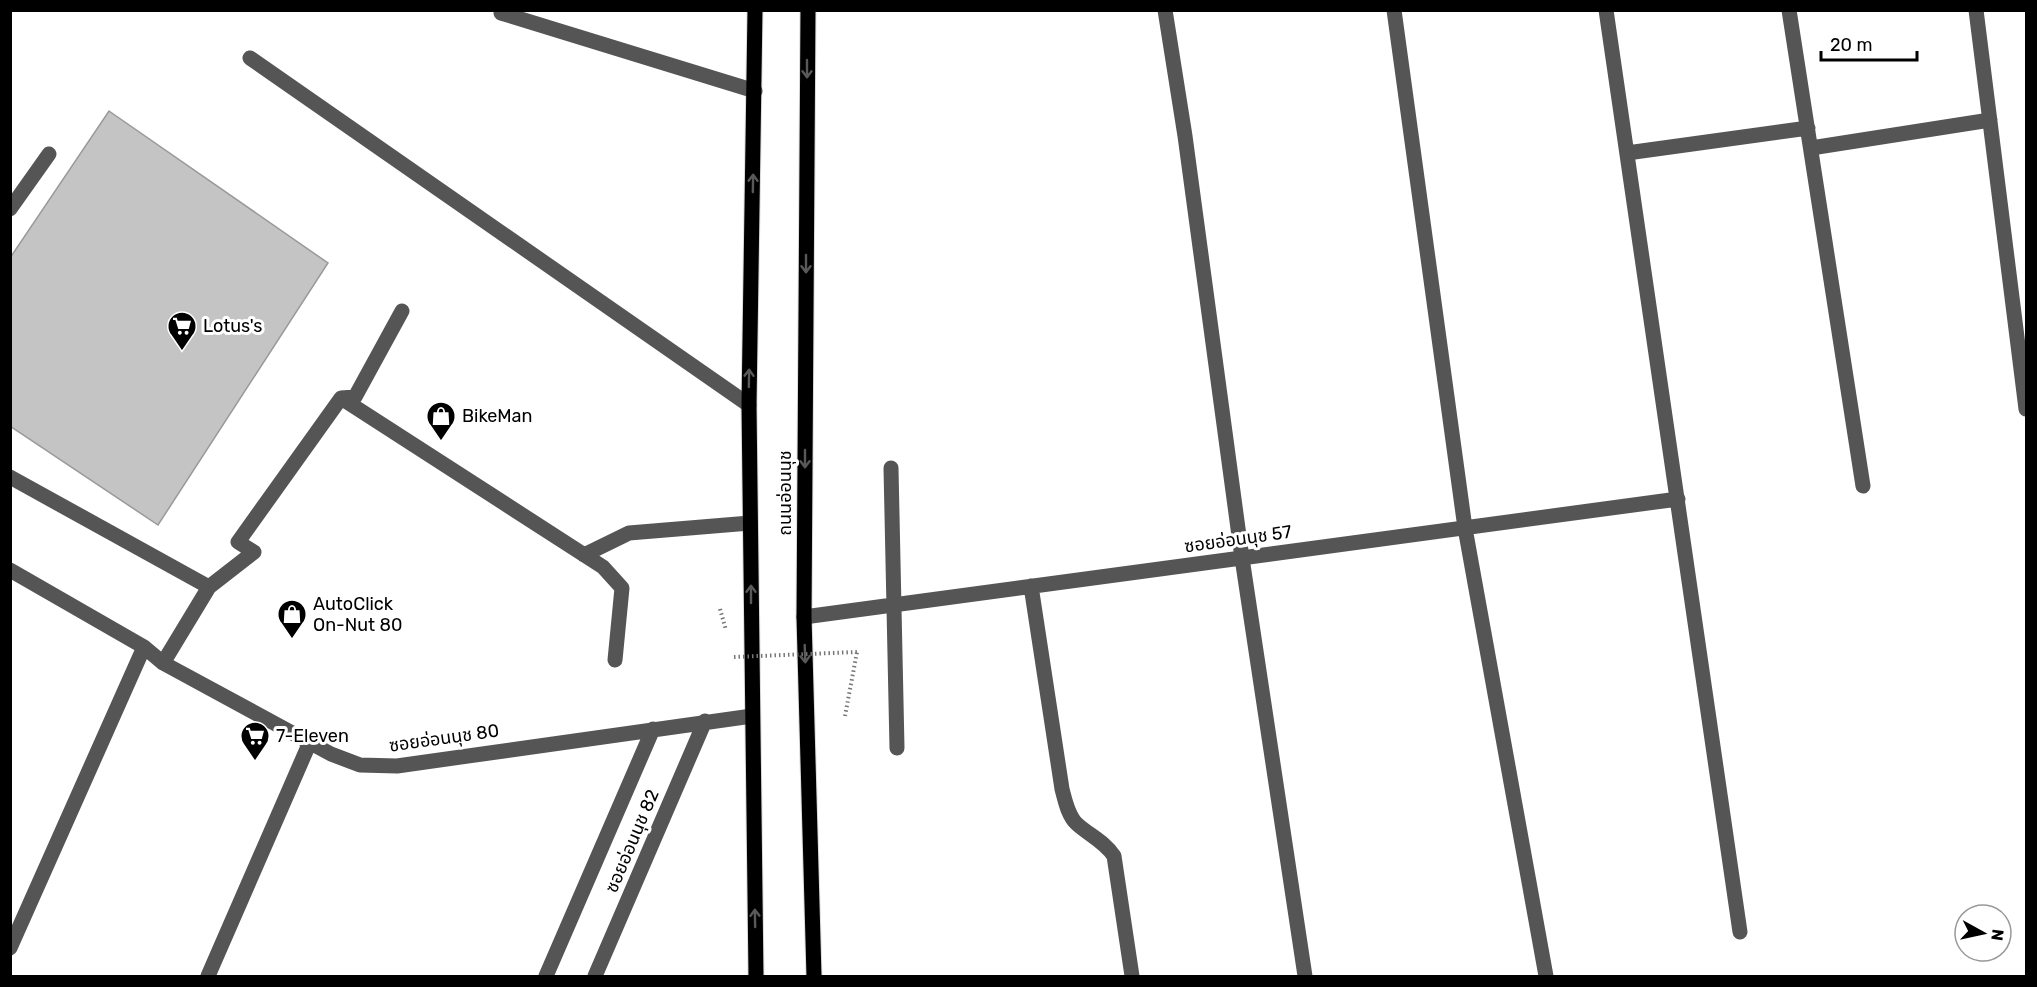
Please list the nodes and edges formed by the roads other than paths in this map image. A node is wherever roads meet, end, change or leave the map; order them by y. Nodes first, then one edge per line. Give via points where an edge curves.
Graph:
1 (755, 10) edge
2 (808, 10) edge
3 (1165, 10) edge
4 (1394, 10) edge
5 (1606, 10) edge
6 (1788, 10) edge
7 (1976, 10) edge
8 (501, 13) dead end
9 (250, 58) dead end
10 (755, 91) junction
11 (1990, 120) junction
12 (1808, 128) junction
13 (1811, 148) junction
14 (1627, 153) junction
15 (49, 154) dead end
16 (10, 209) edge
17 (402, 311) dead end
18 (341, 398) junction
19 (749, 405) junction
20 (2026, 410) edge
21 (891, 468) dead end
22 (10, 477) edge
23 (1863, 486) dead end
24 (1678, 499) junction
25 (750, 524) junction
26 (1465, 528) junction
27 (584, 555) junction
28 (1242, 558) junction
29 (10, 570) edge
30 (1031, 586) junction
31 (209, 588) junction
32 (895, 605) junction
33 (804, 616) junction
34 (144, 647) junction
35 (615, 660) dead end
36 (163, 663) junction
37 (752, 716) junction
38 (705, 721) junction
39 (653, 729) junction
40 (310, 742) junction
41 (897, 748) dead end
42 (1740, 932) dead end
43 (10, 948) edge
44 (208, 976) edge
45 (546, 976) edge
46 (595, 976) edge
47 (756, 976) edge
48 (814, 976) edge
49 (1132, 976) edge
50 (1305, 976) edge
51 (1546, 976) edge

1 - 10 main road, ถนนอ่อนนุช
2 -> 33 main road, ถนนอ่อนนุช
3 - 28 street
4 - 26 street
5 - 14 street
6 - 12 street
7 - 11 street
8 - 10 street
9 - 19 street
19 -> 10 main road, ถนนอ่อนนุช
11 - 13 street
11 - 20 street
12 - 13 street
12 - 14 street
13 - 23 street
14 - 24 street
15 - 16 street
17 - 18 street via 355,397
18 - 27 street
18 - 31 street via 238,542 255,552
19 - 25 main road, ถนนอ่อนนุช
21 - 32 street
22 - 31 street
24 - 26 street, ซอยอ่อนนุช 57
24 - 42 street
25 - 27 street via 629,533
37 -> 25 main road, ถนนอ่อนนุช
26 - 28 street, ซอยอ่อนนุช 57
26 - 51 street
27 - 35 street via 603,567 621,588
28 - 30 street, ซอยอ่อนนุช 57
28 - 50 street
29 - 34 street, ซอยอ่อนนุช 80
30 - 32 street, ซอยอ่อนนุช 57
30 - 49 street via 1062,789 1075,823 1114,856
31 - 36 street
32 - 33 street, ซอยอ่อนนุช 57
32 - 41 street
33 -> 48 main road, ถนนอ่อนนุช
34 - 36 street, ซอยอ่อนนุช 80
34 - 43 street
36 - 40 street, ซอยอ่อนนุช 80
37 - 38 street, ซอยอ่อนนุช 80
47 -> 37 main road, ถนนอ่อนนุช
38 - 39 street, ซอยอ่อนนุช 80
38 - 46 street, ซอยอ่อนนุช 82
39 - 40 street, ซอยอ่อนนุช 80 via 397,766 360,765
39 - 45 street
40 - 44 street

